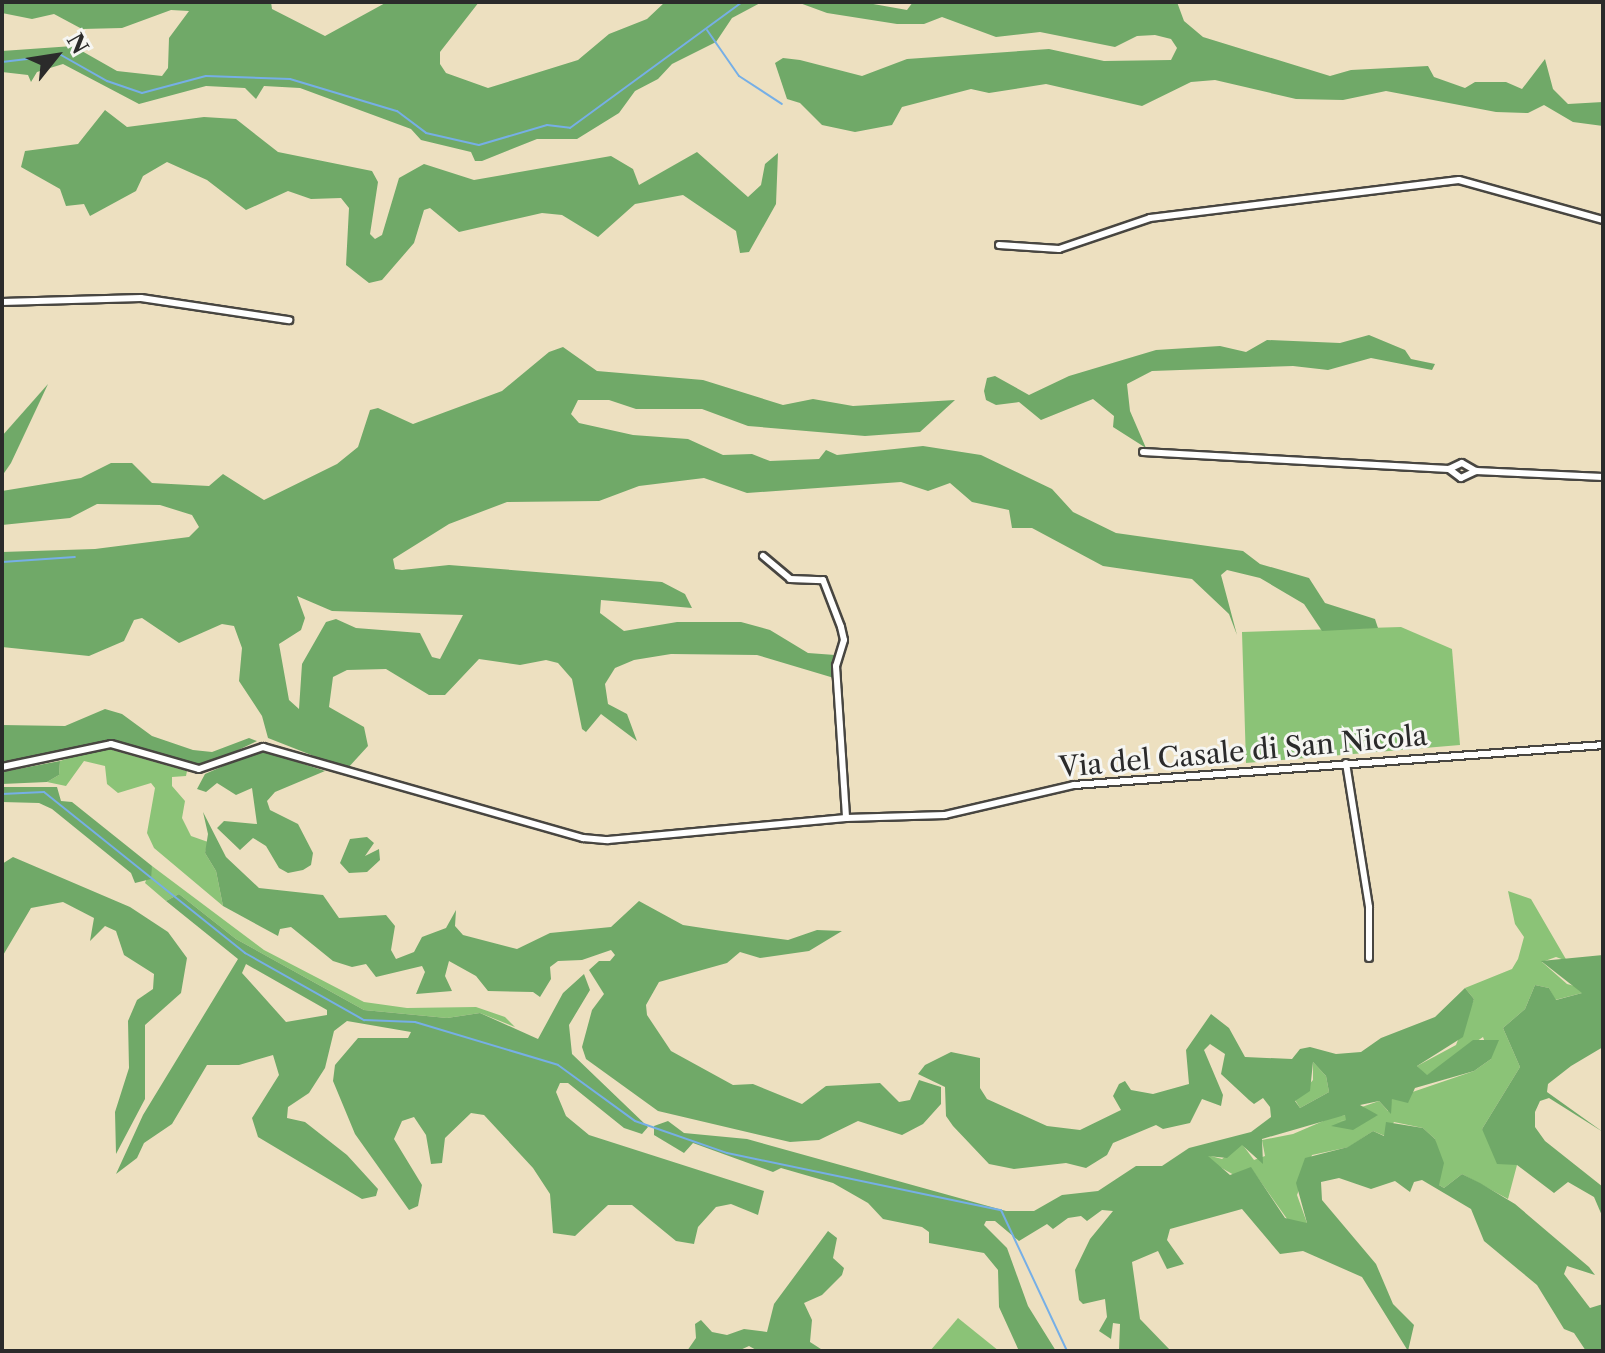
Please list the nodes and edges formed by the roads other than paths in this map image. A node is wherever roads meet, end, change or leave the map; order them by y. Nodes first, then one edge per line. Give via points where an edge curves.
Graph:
1 (1603, 220) edge
2 (999, 245) dead end
3 (2, 302) edge
4 (289, 320) dead end
5 (1143, 452) dead end
6 (1449, 469) junction
7 (1476, 471) junction
8 (1603, 477) edge
9 (763, 556) dead end
10 (1603, 745) edge
11 (1346, 763) junction
12 (2, 767) edge
13 (846, 818) junction
14 (1369, 958) dead end

1 - 2 street via 1459,180 1150,218 1077,247
3 - 4 street via 141,298
5 - 6 street
6 - 7 street via 1462,463
6 - 7 street via 1461,478
7 - 8 street
9 - 13 street via 790,579 823,580 841,627 844,640 836,666
10 - 11 street, Via del Casale di San Nicola
11 - 13 street, Via del Casale di San Nicola via 1074,785 945,815
11 - 14 street via 1369,907
12 - 13 street, Via del Casale di San Nicola via 111,744 199,769 263,747 583,838 608,840

